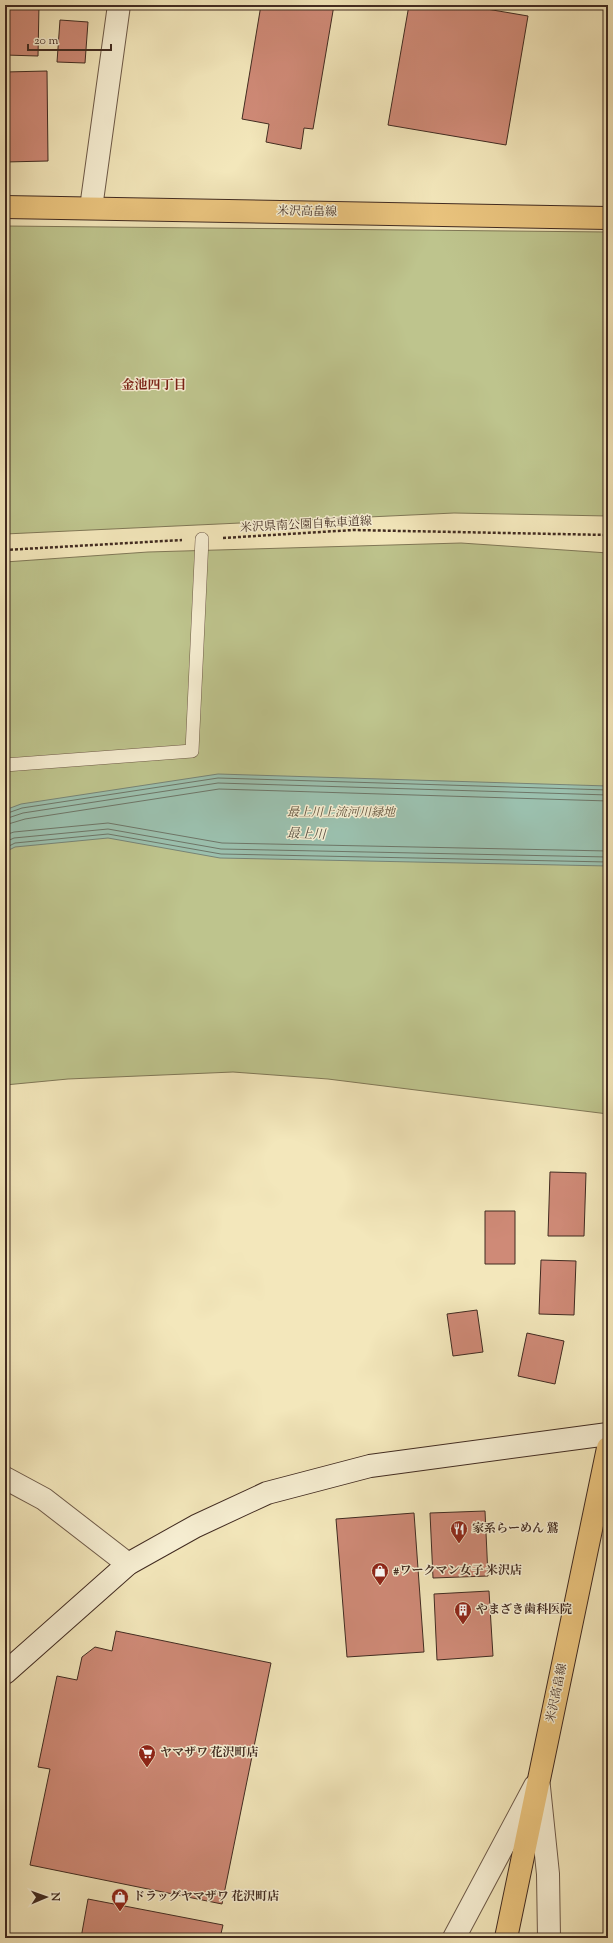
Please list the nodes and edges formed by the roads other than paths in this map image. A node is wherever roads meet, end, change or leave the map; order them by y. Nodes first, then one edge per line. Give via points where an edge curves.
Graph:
1 (119, 5) edge
2 (5, 207) edge
3 (91, 208) junction
4 (608, 218) edge
5 (202, 539) road end
6 (5, 765) edge
7 (608, 1434) edge
8 (608, 1448) edge
9 (5, 1478) edge
10 (128, 1564) junction
11 (5, 1673) edge
12 (539, 1780) junction
13 (454, 1938) edge
14 (506, 1938) edge
15 (549, 1938) edge

1 - 3 street
2 - 3 main road, 米沢高畠線
3 - 4 main road, 米沢高畠線
5 - 6 lane via 192,751
7 - 10 street via 370,1466 267,1493 196,1526
8 - 12 main road, 米沢高畠線
9 - 10 street via 44,1499
10 - 11 street
12 - 13 street
12 - 14 main road, 米沢高畠線
12 - 15 street via 548,1874

